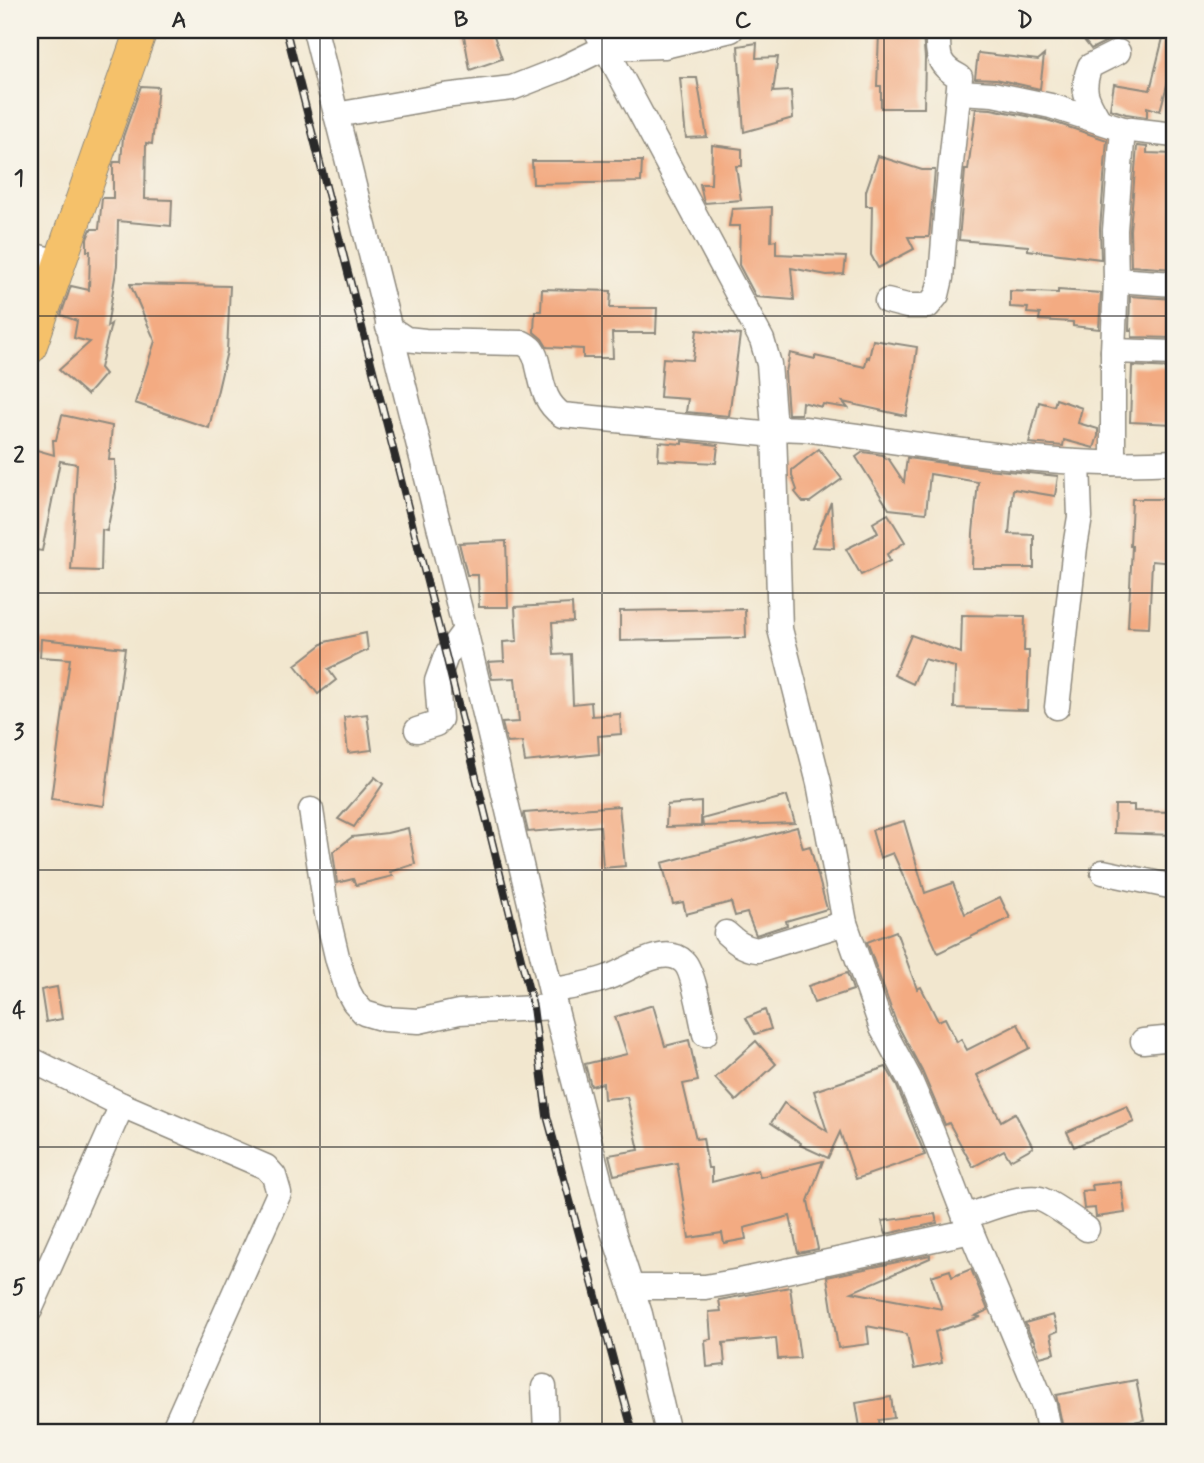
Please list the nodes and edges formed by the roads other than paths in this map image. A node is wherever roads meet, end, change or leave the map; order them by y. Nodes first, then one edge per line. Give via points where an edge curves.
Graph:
1 (141, 30) edge
2 (315, 30) edge
3 (731, 30) edge
4 (938, 30) edge
5 (600, 39) edge
6 (1118, 52) dead end
7 (959, 92) junction
8 (336, 115) junction
9 (1111, 125) junction
10 (1172, 127) edge
11 (45, 259) edge
12 (1116, 280) junction
13 (1174, 284) edge
14 (887, 301) dead end
15 (388, 327) junction
16 (30, 348) edge
17 (1113, 351) junction
18 (1174, 353) edge
19 (774, 431) junction
20 (1174, 462) edge
21 (1078, 463) junction
22 (1113, 463) junction
23 (465, 630) junction
24 (1057, 707) dead end
25 (417, 730) dead end
26 (311, 810) dead end
27 (1103, 872) dead end
28 (1174, 887) edge
29 (845, 923) junction
30 (726, 933) dead end
31 (553, 999) junction
32 (705, 1034) dead end
33 (1174, 1038) edge
34 (1143, 1041) dead end
35 (30, 1059) edge
36 (122, 1105) junction
37 (968, 1224) junction
38 (1087, 1229) dead end
39 (631, 1287) junction
40 (30, 1310) edge
41 (544, 1387) dead end
42 (172, 1433) edge
43 (546, 1433) edge
44 (668, 1433) edge
45 (1050, 1433) edge

1 - 11 main road
2 - 8 street
3 - 5 street via 664,46
4 - 7 street via 940,62 960,77
5 - 8 street via 564,68 512,88
5 - 19 street via 762,340 769,364
6 - 9 street via 1090,66 1085,80 1086,99
7 - 9 street via 1051,106
7 - 14 street via 937,295 928,306
8 - 15 street
9 - 10 street
9 - 12 street
11 - 16 main road
12 - 13 street
12 - 17 street
15 - 19 street via 406,339 523,343 537,360 548,401 562,415
15 - 23 street
17 - 18 street
17 - 22 street
19 - 21 street via 804,429
19 - 29 street via 780,629 819,783
20 - 22 street
21 - 22 street
21 - 24 street via 1080,517
23 - 25 street via 446,656 437,681 440,719
23 - 31 street
26 - 31 street via 338,961 348,991 364,1013 384,1020 419,1021
27 - 28 street
29 - 30 street via 757,950 738,944
29 - 37 street via 883,1028 933,1134
31 - 32 street via 649,959 676,957 686,963 691,974
31 - 39 street
33 - 34 street
35 - 36 street
36 - 40 street
36 - 42 street via 266,1167 279,1193
37 - 38 street via 1009,1201 1039,1199
37 - 39 street via 740,1281 705,1287
37 - 45 street via 1044,1406
39 - 44 street
41 - 43 street

